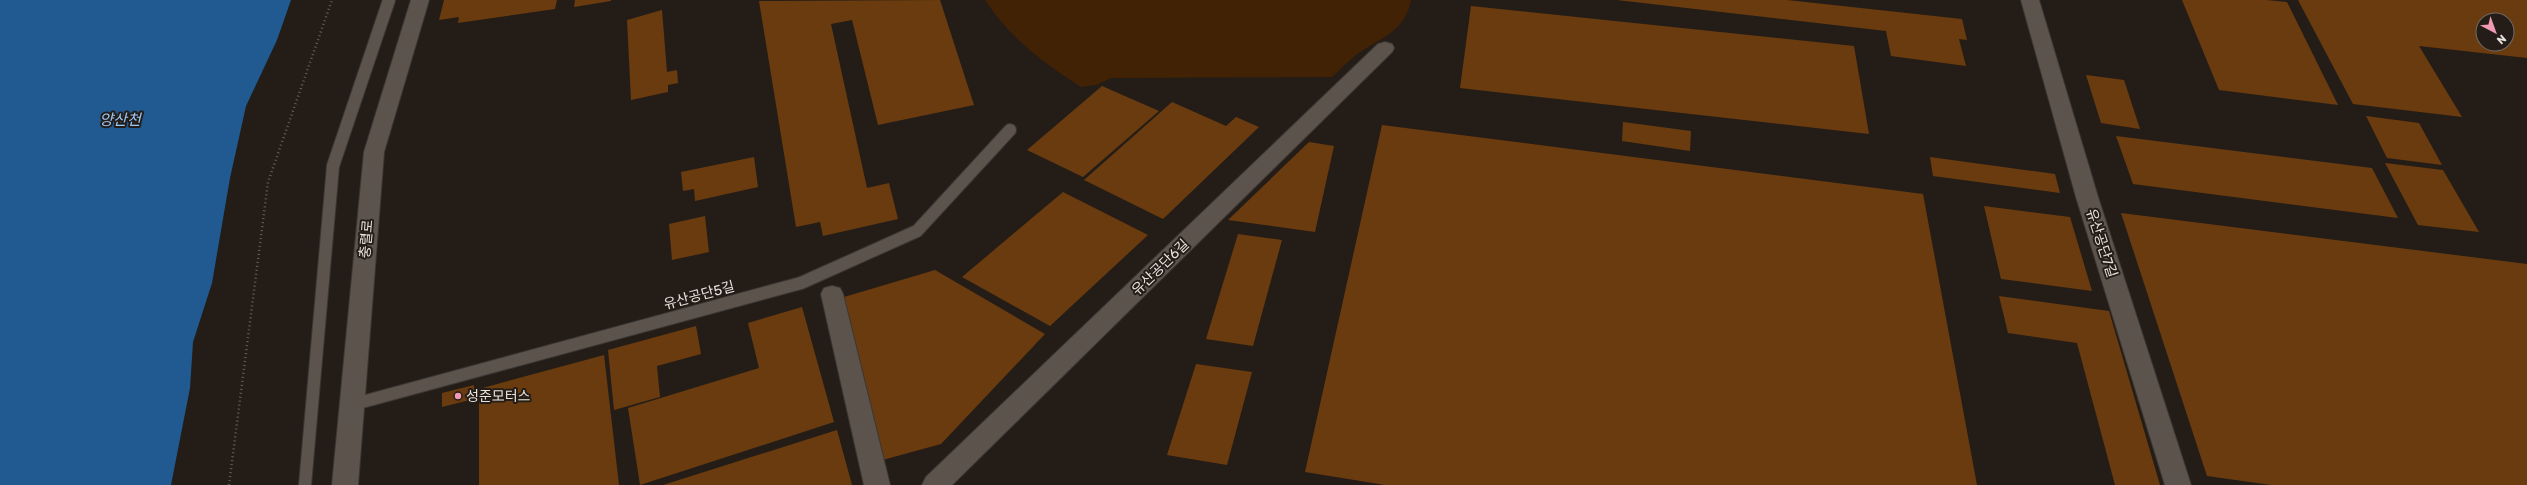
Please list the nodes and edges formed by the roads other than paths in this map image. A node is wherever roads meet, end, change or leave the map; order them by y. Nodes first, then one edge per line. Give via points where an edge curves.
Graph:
1 (389, 0) edge
2 (420, 0) edge
3 (2030, 0) edge
4 (1385, 48) dead end
5 (1010, 130) dead end
6 (832, 294) dead end
7 (351, 405) junction
8 (305, 485) edge
9 (345, 485) edge
10 (877, 485) edge
11 (935, 485) edge
12 (2178, 485) edge

1 - 8 lane via 333,166
2 - 7 street, 충렬로 via 374,152
3 - 12 street, 유산공단7길 via 2087,197
4 - 11 street, 유산공단6길
5 - 7 lane, 유산공단5길 via 917,231 801,283
6 - 10 street
7 - 9 street, 충렬로

